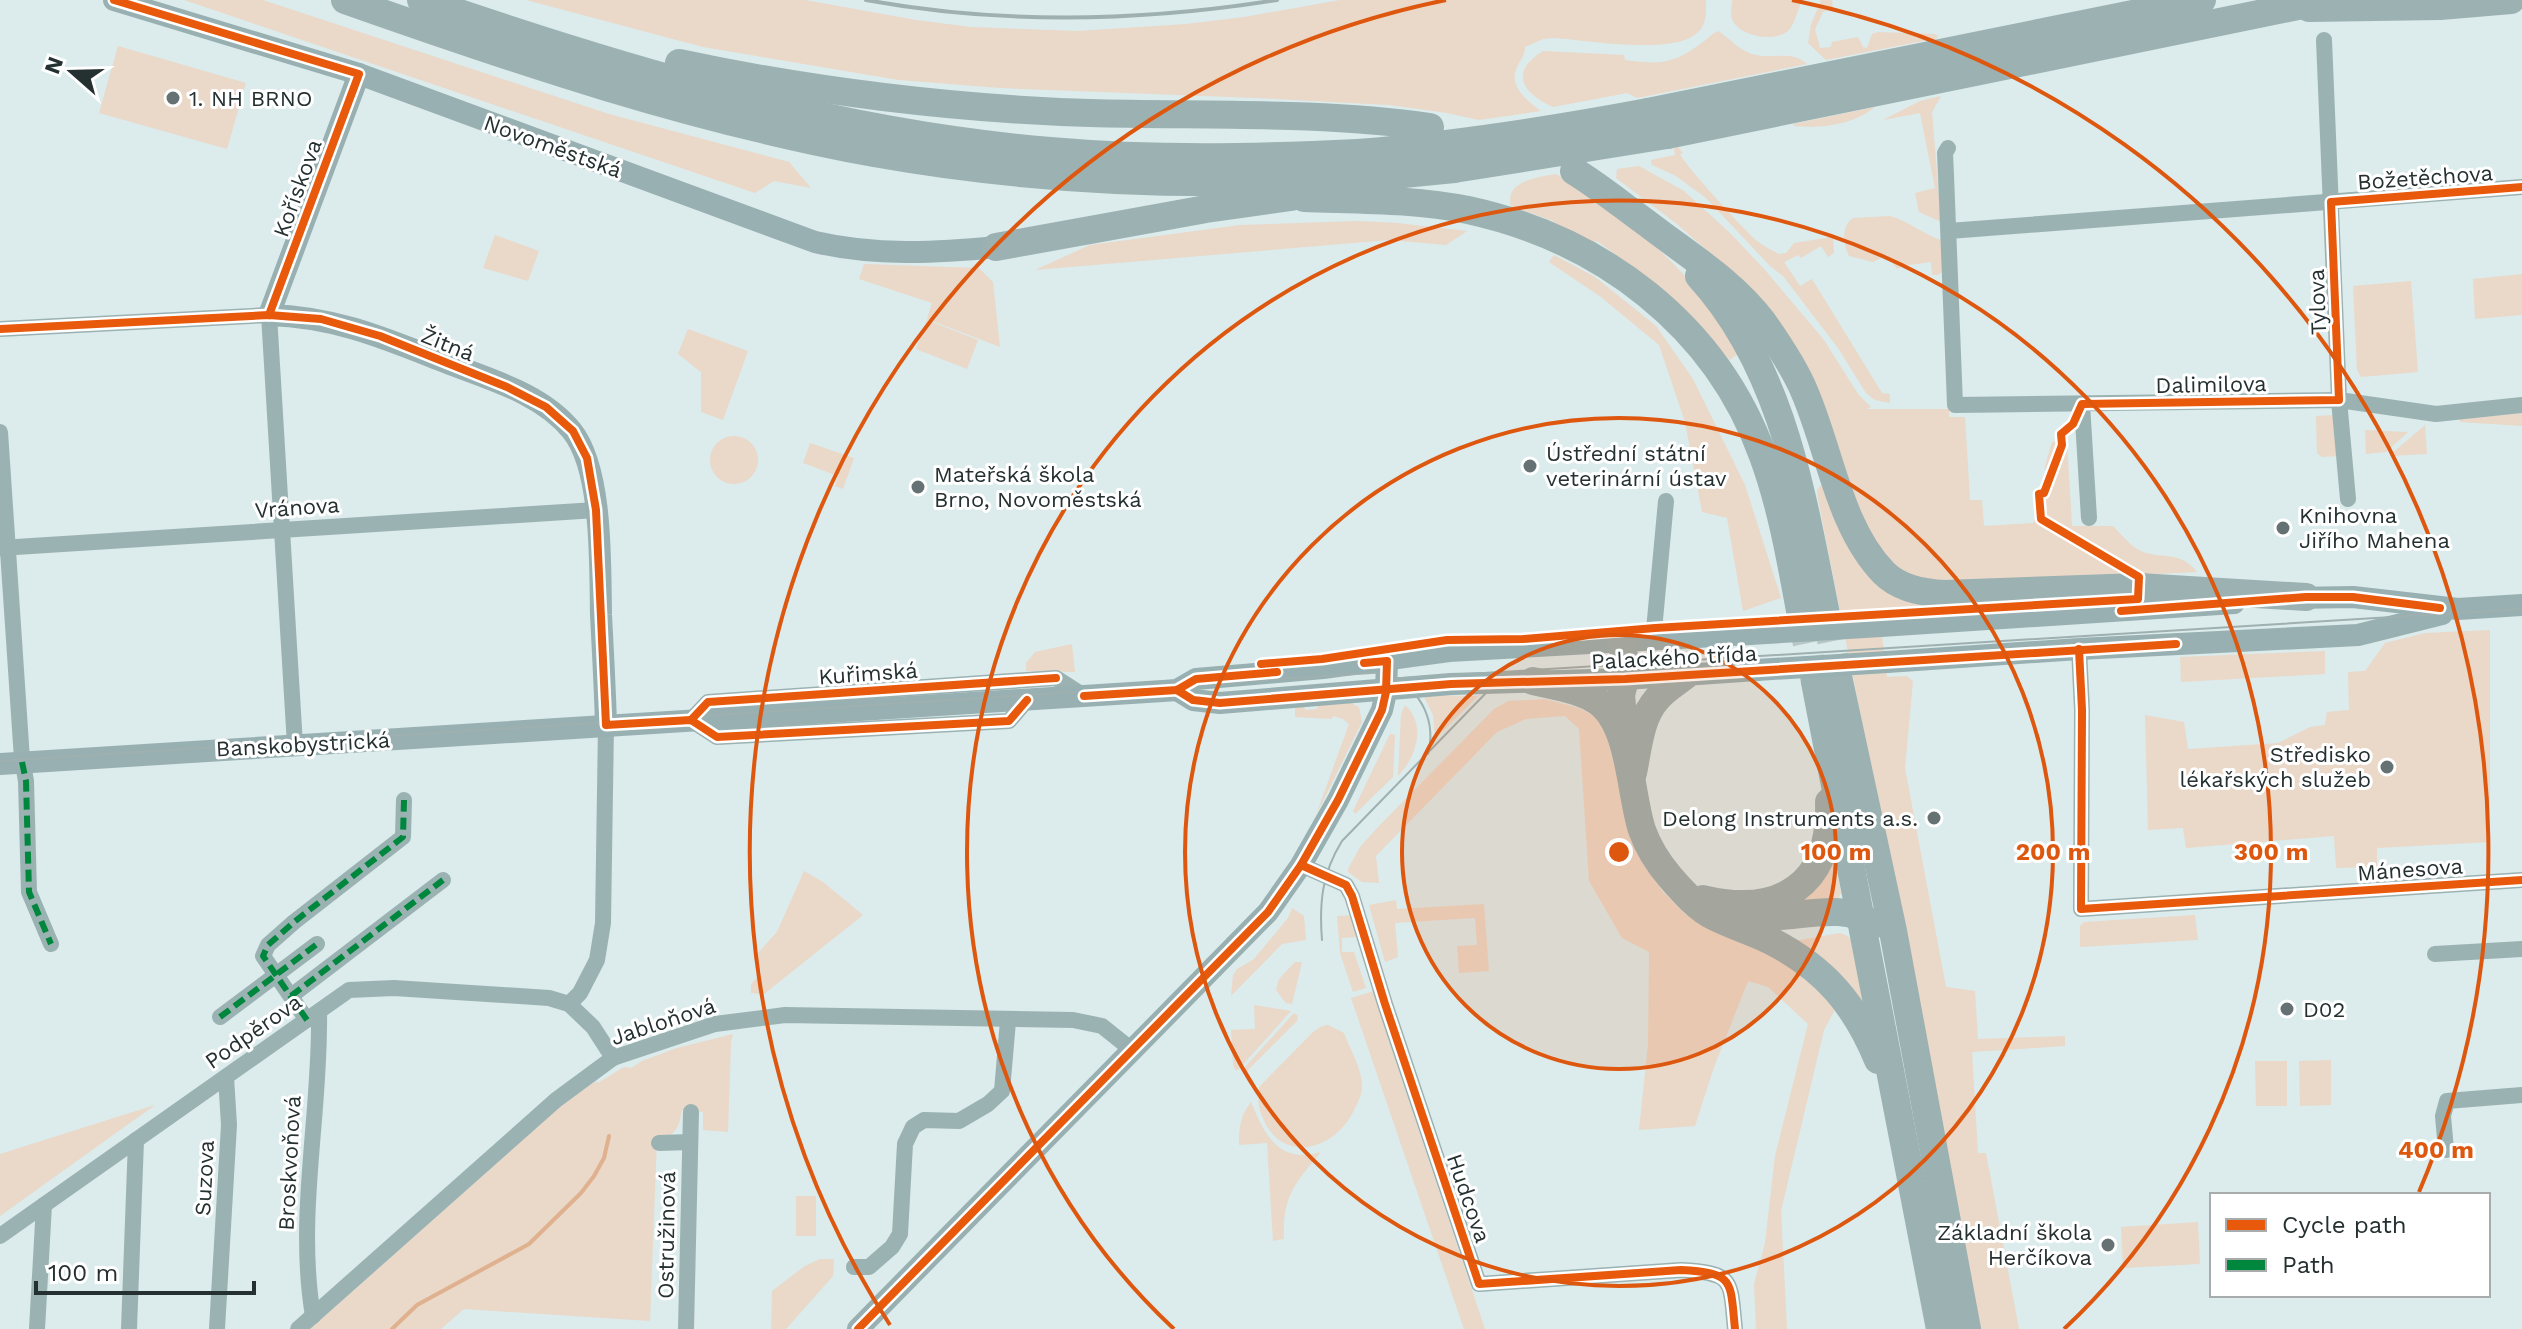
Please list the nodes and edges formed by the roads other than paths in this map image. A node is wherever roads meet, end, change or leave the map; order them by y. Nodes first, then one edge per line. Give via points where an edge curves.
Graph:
1 (114, 0) edge
2 (345, 0) edge
3 (421, 0) edge
4 (2202, 0) edge
5 (2327, 0) edge
6 (2511, 0) edge
7 (2284, 9) junction
8 (487, 22) junction
9 (2324, 40) dead end
10 (359, 74) junction
11 (1430, 127) dead end
12 (1948, 148) dead end
13 (1452, 170) junction
14 (1574, 171) dead end
15 (1105, 180) junction
16 (2522, 187) edge
17 (1280, 198) junction
18 (2331, 202) junction
19 (1648, 224) junction
20 (1949, 231) junction
21 (996, 247) joint
22 (269, 315) junction
23 (0, 329) edge
24 (2339, 400) junction
25 (2082, 404) junction
26 (2522, 405) edge
27 (0, 432) edge
28 (2348, 499) dead end
29 (1666, 501) dead end
30 (596, 510) junction
31 (2089, 518) dead end
32 (282, 530) junction
33 (4, 548) edge
34 (2306, 597) junction
35 (2522, 605) edge
36 (2458, 609) junction
37 (1653, 641) junction
38 (1623, 642) junction
39 (2079, 649) junction
40 (1387, 661) junction
41 (1687, 674) junction
42 (1625, 679) junction
43 (1533, 681) junction
44 (1386, 689) junction
45 (1177, 690) junction
46 (1084, 696) junction
47 (691, 720) junction
48 (606, 725) junction
49 (1827, 737) junction
50 (295, 745) junction
51 (1632, 760) junction
52 (11, 763) edge
53 (404, 800) dead end
54 (1301, 865) junction
55 (1880, 872) junction
56 (443, 880) dead end
57 (2522, 880) edge
58 (1702, 899) junction
59 (1861, 916) junction
60 (1752, 933) junction
61 (51, 944) dead end
62 (317, 944) dead end
63 (2522, 949) edge
64 (2435, 954) dead end
65 (275, 974) junction
66 (1903, 983) junction
67 (291, 996) junction
68 (569, 1004) junction
69 (313, 1016) junction
70 (220, 1017) dead end
71 (1008, 1021) junction
72 (1132, 1050) junction
73 (613, 1058) junction
74 (226, 1077) junction
75 (2522, 1095) edge
76 (691, 1112) dead end
77 (1899, 1113) junction
78 (136, 1140) junction
79 (690, 1142) junction
80 (659, 1143) dead end
81 (2446, 1150) dead end
82 (44, 1205) junction
83 (0, 1236) edge
84 (854, 1267) dead end
85 (313, 1316) junction
86 (37, 1329) edge
87 (129, 1329) edge
88 (217, 1329) edge
89 (298, 1329) edge
90 (686, 1329) edge
91 (858, 1329) edge
92 (1735, 1329) edge
93 (1940, 1329) edge
94 (1967, 1329) edge

1 - 10 street, Novoměstská
2 - 15 highway via 567,75 723,119 889,155
3 - 8 highway
4 - 8 highway, bridge via 1570,127 1448,145 1275,157 1128,156 921,135 751,100
5 - 7 highway
6 - 7 highway
7 - 13 highway, bridge via 1667,135
8 - 11 highway via 767,80 919,100 1090,113 1325,117
9 - 18 street, Tylova
10 - 21 street, Novoměstská via 815,242 914,253
10 - 22 street, Kořískova
12 - 20 street, Dalimilova
13 - 15 highway via 1330,180
13 - 17 highway via 1375,189
14 - 19 highway
15 - 17 highway via 1179,195
16 - 18 street, Božetěchova
17 - 19 highway via 1382,200 1466,210 1547,234 1624,275 1659,304 1722,375 1751,427 1814,615 1792,457 1763,375 1711,289
17 - 21 highway
18 - 20 street, Božetěchova
18 - 24 street, Tylova
19 - 34 highway via 1726,282 1761,320 1801,384 1860,540 1885,573 1904,586 1926,594 2139,587
20 - 25 street, Dalimilova via 1955,405
22 - 23 street, Žitná
22 - 30 street, Žitná via 321,319 365,331 546,407 573,431 587,458
22 - 32 street, Kořískova
24 - 25 street, Dalimilova
24 - 26 street, Dalimilova via 2436,414
24 - 28 street, Tylova
25 - 31 street
27 - 33 street
29 - 37 street, Palackého třída
30 - 32 street, Vránova
30 - 48 street, Žitná
32 - 33 street, Vránova
32 - 50 street, Kořískova
33 - 52 street
34 - 36 street, Palackého třída
34 - 37 street, Palackého třída, bridge
35 - 36 street, Palackého třída
36 - 39 street, Palackého třída via 2358,635
37 - 38 street, Palackého třída
38 - 40 street, Palackého třída via 1449,651
38 - 42 highway
39 - 41 street, Palackého třída, bridge
39 - 57 street, Mánesova via 2081,909
40 - 44 street
40 - 45 street, Palackého třída via 1196,679
41 - 42 street, Palackého třída
41 - 51 highway via 1651,707
42 - 43 street, Palackého třída
42 - 51 highway via 1621,695
43 - 44 street, Palackého třída
43 - 51 highway via 1601,703
44 - 45 street, Palackého třída via 1220,703 1193,700
44 - 54 street via 1382,710 1345,787
45 - 46 street, Palackého třída
46 - 47 street, Kuřimská
46 - 47 street, Kuřimská via 1056,678 708,702
47 - 48 street, Kuřimská
48 - 50 street, Banskobystrická
48 - 68 street via 603,923 597,960
49 - 55 highway via 1827,682
49 - 58 highway via 1829,824 1810,873 1775,901 1737,906
49 - 59 highway
50 - 52 street, Banskobystrická
51 - 58 highway via 1638,815 1647,841 1665,871
52 - 61 street via 26,781 29,892
53 - 65 street via 403,837 268,945 263,956
54 - 72 street via 1268,912
54 - 92 street, Hudcova via 1346,885 1352,896 1479,1284 1712,1272 1731,1289
55 - 59 highway via 1877,902
55 - 66 highway
56 - 67 street, Podpěrova
58 - 59 highway via 1765,918 1846,911
58 - 60 highway via 1698,906
59 - 60 highway via 1830,928
59 - 66 highway via 1879,933
59 - 77 highway
60 - 77 highway via 1801,959 1845,998
62 - 65 street
63 - 64 street
65 - 67 street
65 - 70 street
66 - 94 highway
67 - 69 street
68 - 69 street, Podpěrova via 549,998 394,988 349,990
68 - 73 street via 593,1027
69 - 74 street, Podpěrova
69 - 85 street, Broskvoňová via 307,1230
71 - 72 street, Jabloňová via 1073,1020 1102,1026
71 - 73 street, Jabloňová via 785,1015 693,1030
71 - 84 street via 1002,1091 959,1121 924,1120 913,1127 905,1144 900,1234 869,1267
72 - 91 street
73 - 85 street, Jabloňová via 556,1100
74 - 78 street, Podpěrova
74 - 88 street, Suzova via 229,1125
75 - 81 street via 2447,1101
76 - 79 street, Ostružinová
77 - 93 highway
78 - 82 street, Podpěrova
78 - 87 street
79 - 80 street, Ostružinová
79 - 90 street, Ostružinová
82 - 83 street, Podpěrova
82 - 86 street
85 - 89 street, Jabloňová

